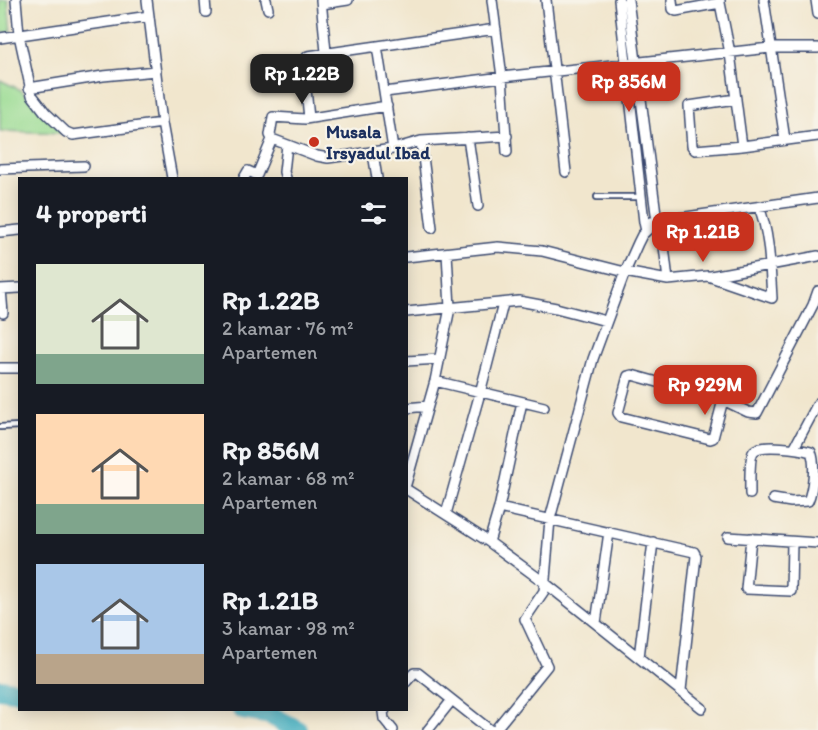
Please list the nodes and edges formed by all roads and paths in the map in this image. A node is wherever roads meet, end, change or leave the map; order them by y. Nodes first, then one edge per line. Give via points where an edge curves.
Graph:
1 (16, 0) edge
2 (147, 0) edge
3 (205, 0) edge
4 (348, 0) edge
5 (492, 0) edge
6 (546, 0) edge
7 (619, 0) edge
8 (628, 0) edge
9 (672, 0) edge
10 (764, 0) edge
11 (816, 0) edge
12 (322, 2) edge
13 (720, 2) edge
14 (206, 12) dead end
15 (818, 14) edge
16 (149, 15) junction
17 (496, 29) junction
18 (19, 35) junction
19 (0, 38) edge
20 (377, 46) junction
21 (770, 48) junction
22 (818, 48) edge
23 (326, 52) junction
24 (730, 52) junction
25 (632, 63) junction
26 (156, 71) junction
27 (554, 72) junction
28 (502, 77) junction
29 (29, 88) junction
30 (385, 92) junction
31 (736, 99) junction
32 (387, 106) junction
33 (309, 118) junction
34 (162, 123) junction
35 (507, 136) junction
36 (818, 136) edge
37 (468, 138) junction
38 (272, 139) junction
39 (785, 140) junction
40 (422, 141) junction
41 (287, 145) junction
42 (742, 146) junction
43 (393, 149) junction
44 (507, 152) dead end
45 (373, 153) junction
46 (84, 166) dead end
47 (0, 169) edge
48 (566, 172) dead end
49 (172, 177) edge
50 (245, 177) edge
51 (286, 177) edge
52 (377, 177) edge
53 (597, 197) dead end
54 (641, 197) junction
55 (818, 198) edge
56 (478, 206) dead end
57 (759, 207) junction
58 (659, 221) junction
59 (645, 227) junction
60 (432, 228) dead end
61 (18, 230) edge
62 (0, 232) edge
63 (447, 253) junction
64 (408, 256) edge
65 (818, 256) edge
66 (770, 265) junction
67 (625, 272) junction
68 (708, 276) junction
69 (668, 280) junction
70 (18, 288) edge
71 (1, 289) edge
72 (818, 291) edge
73 (503, 304) junction
74 (815, 306) edge
75 (450, 308) junction
76 (408, 312) edge
77 (3, 313) dead end
78 (606, 321) junction
79 (440, 359) junction
80 (408, 361) edge
81 (0, 368) edge
82 (18, 368) edge
83 (435, 381) junction
84 (480, 393) junction
85 (723, 400) junction
86 (522, 402) junction
87 (818, 403) edge
88 (428, 406) junction
89 (544, 407) dead end
90 (408, 408) edge
91 (18, 426) edge
92 (0, 427) edge
93 (794, 448) junction
94 (408, 477) edge
95 (408, 490) edge
96 (750, 494) dead end
97 (773, 499) dead end
98 (499, 508) junction
99 (446, 514) junction
100 (550, 519) junction
101 (609, 532) junction
102 (728, 537) dead end
103 (751, 538) junction
104 (489, 542) junction
105 (653, 542) junction
106 (792, 542) junction
107 (818, 543) edge
108 (545, 583) junction
109 (596, 623) junction
110 (639, 657) junction
111 (408, 680) edge
112 (681, 690) junction
113 (452, 699) junction
114 (702, 708) dead end
115 (384, 711) edge
116 (393, 730) edge
117 (428, 730) edge
118 (492, 730) edge

1 - 18 street
2 - 16 street
3 - 14 street
4 - 12 street
5 - 17 street
6 - 27 street
7 - 25 street
8 - 25 street
9 - 13 street via 676,11
10 - 21 street
11 - 15 street
12 - 23 street
13 - 24 street
16 - 18 street
16 - 26 street
17 - 20 street
17 - 28 street
18 - 19 street
18 - 29 street
20 - 23 street
20 - 30 street
21 - 22 street
21 - 24 street
21 - 39 street
23 - 33 street via 303,61
24 - 25 street
24 - 31 street
25 - 27 street
25 - 54 street
25 - 58 street
26 - 29 street
26 - 34 street
27 - 28 street
27 - 48 street
28 - 30 street
28 - 35 street
29 - 34 street via 40,106 73,135
30 - 32 street
31 - 42 street
31 - 42 street via 689,106 692,146 697,150
32 - 33 street
32 - 43 street
33 - 38 street via 273,117
34 - 49 street
35 - 37 street
35 - 44 street
36 - 39 street
37 - 40 street
37 - 56 street
38 - 41 street
38 - 50 street via 257,175 248,171
39 - 42 street
40 - 43 street
40 - 60 street
41 - 45 street via 328,158
41 - 51 street
43 - 45 street
45 - 52 street
46 - 47 street
53 - 54 lane
54 - 59 street
55 - 57 street
57 - 58 street
57 - 66 street
58 - 59 street
58 - 69 street
59 - 67 street
61 - 62 street
63 - 64 street
63 - 67 street via 498,247 542,251
63 - 75 street
65 - 66 street
66 - 68 street
66 - 68 street via 772,298
67 - 69 street
67 - 78 street
68 - 69 street
70 - 71 street
71 - 77 street
72 - 74 street
73 - 75 street
73 - 78 street via 519,301
73 - 84 street
74 - 85 street via 757,413
75 - 76 street
75 - 79 street
78 - 100 street
79 - 80 street
79 - 83 street
81 - 82 street
83 - 84 street
83 - 88 street
84 - 86 street
84 - 99 street
85 - 85 street via 632,375 628,376 618,413 621,417 711,439
86 - 89 street
86 - 98 street
87 - 93 street
88 - 90 street
88 - 94 street
91 - 92 lane
93 - 96 street via 761,447 752,452
93 - 97 street via 813,455 808,501
95 - 99 street
98 - 100 street
98 - 104 street
99 - 104 street
100 - 101 street
100 - 108 street
101 - 105 street
101 - 109 street
102 - 103 street
103 - 106 street
103 - 106 street via 746,589 791,591
104 - 108 street
105 - 110 street
105 - 112 street via 696,555
106 - 107 street
108 - 109 street
108 - 118 street via 525,620 548,666
109 - 110 street
110 - 112 street
111 - 113 street via 418,673
112 - 114 street
113 - 117 street
113 - 118 street
115 - 116 street via 384,719

